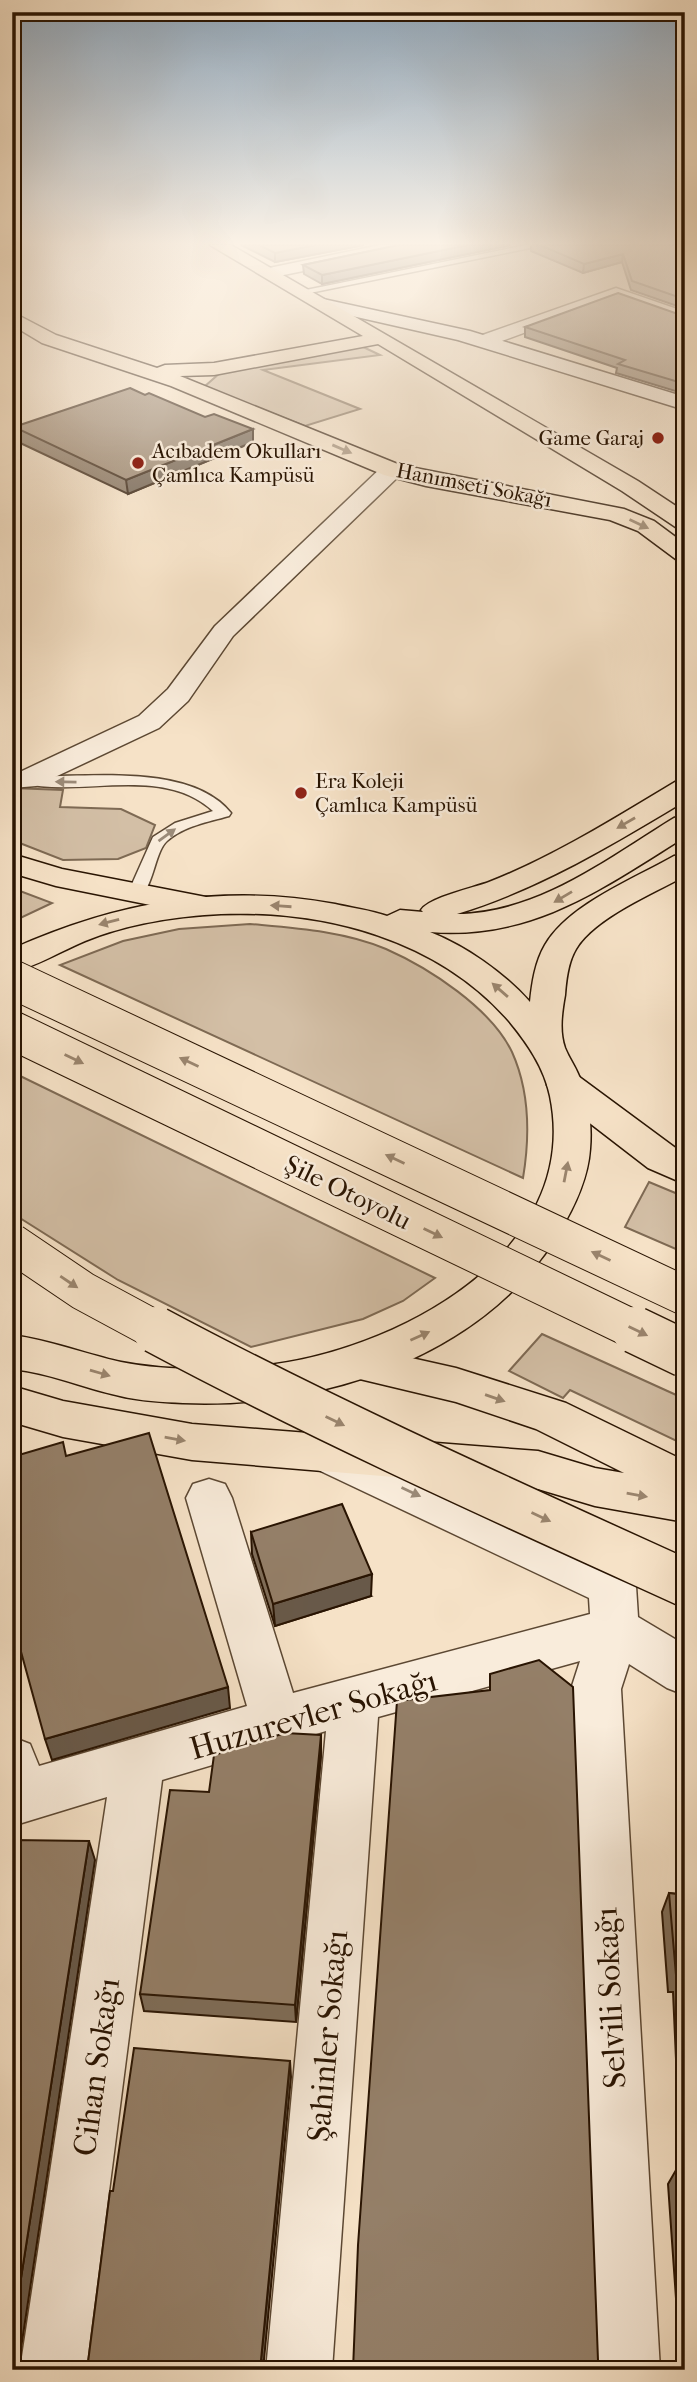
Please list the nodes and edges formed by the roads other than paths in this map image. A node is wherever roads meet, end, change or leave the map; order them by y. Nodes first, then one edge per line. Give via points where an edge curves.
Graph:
1 (97, 356) edge
2 (283, 356) edge
3 (325, 356) edge
4 (409, 356) edge
5 (531, 356) edge
6 (414, 357) joint
7 (142, 371) junction
8 (209, 395) junction
9 (685, 404) edge
10 (392, 470) junction
11 (630, 486) junction
12 (587, 507) junction
13 (683, 520) edge
14 (685, 555) edge
15 (19, 780) edge
16 (685, 788) edge
17 (685, 824) edge
18 (12, 863) edge
19 (685, 863) edge
20 (685, 888) edge
21 (136, 893) junction
22 (200, 905) junction
23 (349, 916) junction
24 (400, 920) junction
25 (12, 962) edge
26 (12, 979) edge
27 (546, 1025) junction
28 (12, 1030) edge
29 (565, 1085) junction
30 (685, 1171) edge
31 (12, 1243) edge
32 (685, 1296) edge
33 (20, 1350) edge
34 (685, 1354) edge
35 (358, 1363) junction
36 (12, 1404) edge
37 (327, 1453) junction
38 (685, 1482) edge
39 (209, 1497) dead end
40 (685, 1503) edge
41 (685, 1583) edge
42 (615, 1629) junction
43 (685, 1672) edge
44 (354, 1702) junction
45 (277, 1721) junction
46 (138, 1764) junction
47 (15, 1787) edge
48 (53, 2370) edge
49 (299, 2370) edge
50 (627, 2370) edge

1 - 7 main road, Hanımseti Sokağı
2 - 7 main road via 214,369
3 - 8 main road via 217,376 206,386
4 - 6 main road
5 - 9 street
6 - 11 main road
7 - 8 main road, Hanımseti Sokağı
8 -> 10 main road, Hanımseti Sokağı
10 - 12 main road, Hanımseti Sokağı
10 - 15 street via 224,631 167,708 149,722
11 - 12 main road via 587,491 580,499
11 - 13 main road
12 -> 14 main road, Hanımseti Sokağı via 646,526
21 -> 15 lane via 158,840 180,826 224,813 203,796 179,787
16 -> 24 main road via 570,856 498,891
17 -> 24 main road via 552,903 492,922
18 - 21 main road
19 - 27 main road via 587,920 561,945 548,983
20 - 27 main road via 619,925 590,953
21 - 22 main road
23 -> 22 main road via 301,907
22 -> 25 main road via 88,928
23 - 24 main road
27 -> 23 main road via 478,971 425,941
32 -> 26 main road, Şile Otoyolu, bridge
27 - 29 main road
28 -> 34 main road, Şile Otoyolu, bridge
29 - 30 main road via 662,1159
35 -> 29 main road via 437,1329 505,1278 539,1238 563,1191 572,1139
31 -> 41 main road, bridge via 83,1291 234,1372
33 -> 35 main road via 122,1379 215,1386 297,1379
35 -> 38 main road via 456,1385 551,1416
36 -> 37 main road via 63,1419 192,1442
37 -> 40 main road via 538,1470 595,1487
37 -> 42 street via 612,1586
39 - 45 street
42 - 43 street
42 - 44 street, Huzurevler Sokağı
42 - 50 street, Selvili Sokağı via 596,1689
44 - 45 street, Huzurevler Sokağı
44 - 49 street, Şahinler Sokağı
45 - 46 street, Huzurevler Sokağı
46 - 47 street, Huzurevler Sokağı
46 - 48 street, Cihan Sokağı

